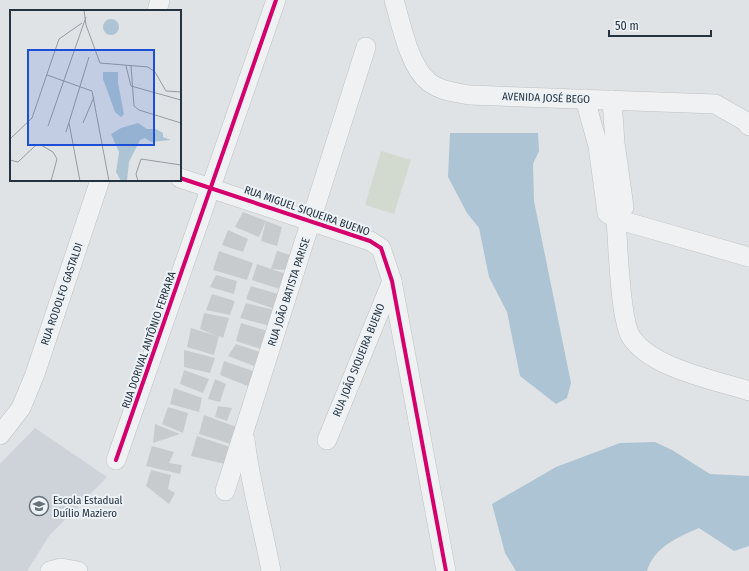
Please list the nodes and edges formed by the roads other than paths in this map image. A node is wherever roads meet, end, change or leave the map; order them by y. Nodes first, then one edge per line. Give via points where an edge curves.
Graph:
1 (160, 0) edge
2 (276, 0) edge
3 (394, 0) edge
4 (157, 10) edge
5 (366, 46) dead end
6 (584, 100) junction
7 (612, 100) junction
8 (749, 126) edge
9 (181, 178) edge
10 (100, 181) edge
11 (212, 189) junction
12 (616, 219) junction
13 (311, 222) junction
14 (749, 257) edge
15 (392, 281) junction
16 (749, 391) edge
17 (244, 432) junction
18 (0, 435) edge
19 (327, 440) dead end
20 (116, 460) dead end
21 (225, 491) dead end
22 (50, 571) edge
23 (78, 571) edge
24 (270, 571) edge
25 (446, 571) edge

1 - 4 street
2 - 11 street, RUA DORIVAL ANTÔNIO FERRARA
3 - 6 street, AVENIDA JOSÉ BEGO via 415,65 429,82 446,90 470,95
5 - 13 street, RUA JOÃO BATISTA PARISE
6 - 7 street, AVENIDA JOSÉ BEGO
6 - 12 street via 598,146 607,213
7 - 8 street, AVENIDA JOSÉ BEGO via 716,104
7 - 12 street via 624,207
9 - 11 street, RUA MIGUEL SIQUEIRA BUENO
10 - 18 street, RUA RODOLFO GASTALDI via 35,374 21,408
11 - 13 street, RUA MIGUEL SIQUEIRA BUENO
11 - 20 street, RUA DORIVAL ANTÔNIO FERRARA
12 - 14 street
12 - 16 street via 625,321 631,337 642,350 662,363
13 - 15 street, RUA MIGUEL SIQUEIRA BUENO via 370,241 381,248
13 - 17 street, RUA JOÃO BATISTA PARISE
15 - 19 street, RUA JOÃO SIQUEIRA BUENO
15 - 25 street, RUA MIGUEL SIQUEIRA BUENO
17 - 21 street, RUA JOÃO BATISTA PARISE
17 - 24 street via 249,477 263,525
22 - 23 street via 61,568

